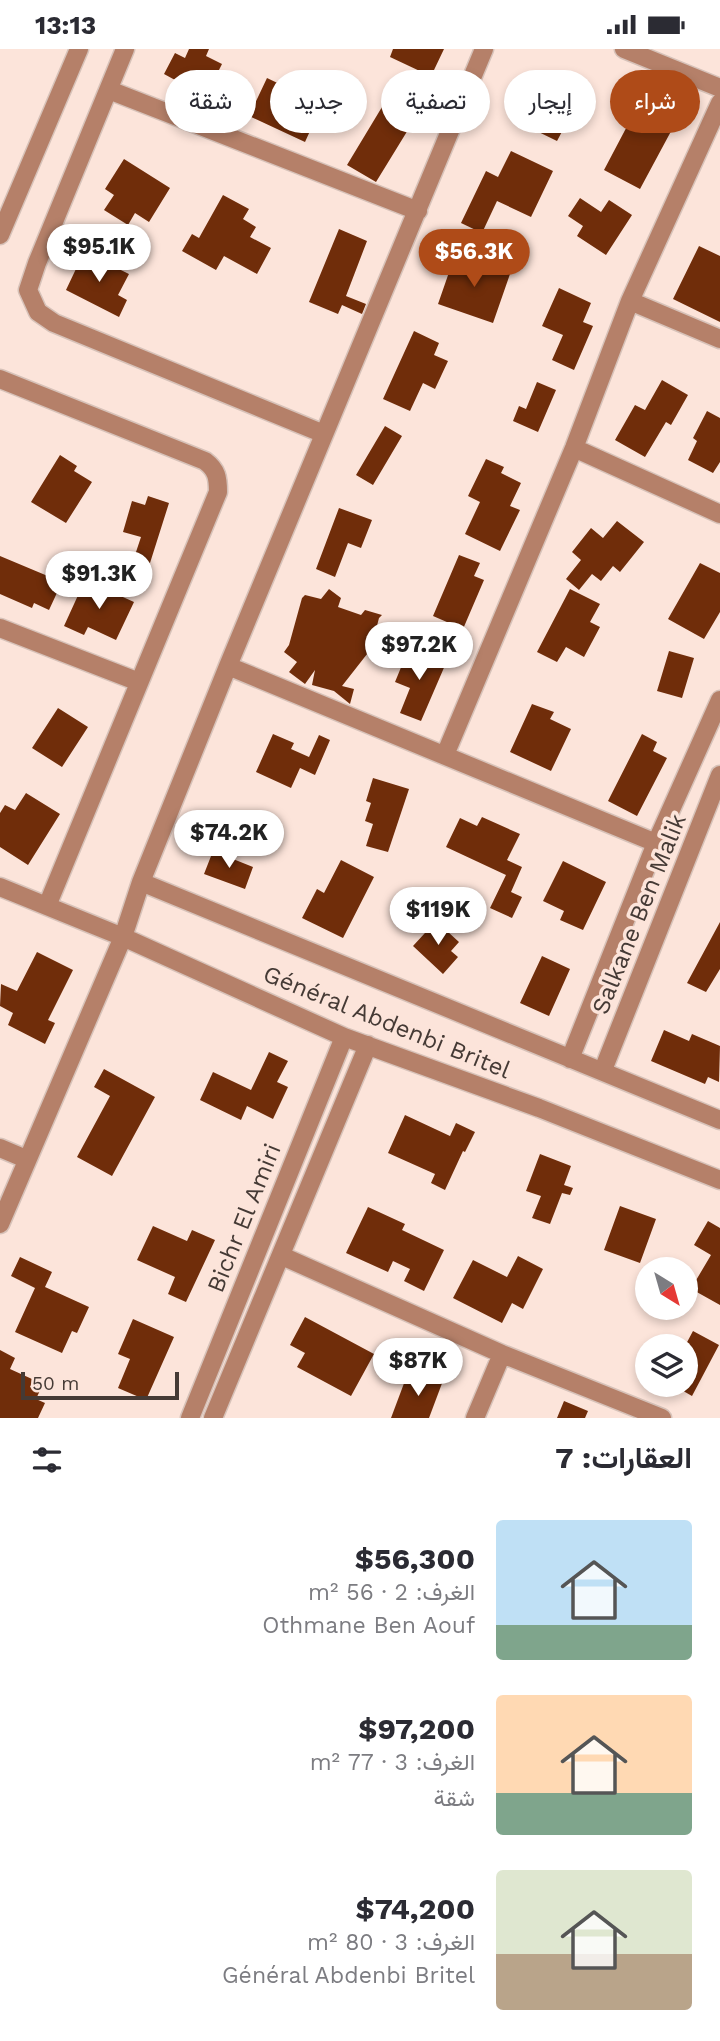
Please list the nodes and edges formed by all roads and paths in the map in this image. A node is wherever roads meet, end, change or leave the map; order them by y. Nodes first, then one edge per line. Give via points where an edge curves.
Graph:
1 (79, 49) edge
2 (125, 49) edge
3 (484, 49) edge
4 (624, 49) edge
5 (720, 88) edge
6 (108, 90) junction
7 (720, 103) edge
8 (418, 211) junction
9 (0, 235) edge
10 (630, 301) junction
11 (720, 339) edge
12 (0, 379) edge
13 (324, 434) junction
14 (574, 449) junction
15 (720, 514) edge
16 (0, 628) edge
17 (228, 666) junction
18 (139, 682) junction
19 (720, 700) edge
20 (445, 755) junction
21 (720, 775) edge
22 (656, 843) junction
23 (141, 882) junction
24 (0, 887) edge
25 (47, 906) junction
26 (123, 937) junction
27 (344, 1037) junction
28 (368, 1045) junction
29 (570, 1059) junction
30 (603, 1070) junction
31 (720, 1120) edge
32 (0, 1148) edge
33 (26, 1159) junction
34 (720, 1180) edge
35 (0, 1224) edge
36 (282, 1256) junction
37 (502, 1354) junction
38 (190, 1418) edge
39 (213, 1418) edge
40 (475, 1418) edge
41 (662, 1418) edge

1 - 9 street
2 - 6 street
3 - 8 street
4 - 5 street
6 - 8 street
6 - 13 street via 28,290 38,312 54,323
7 - 10 street
8 - 13 street
10 - 11 street
10 - 14 street
12 - 18 street via 205,461 218,478 218,492
13 - 17 street
14 - 15 street
14 - 20 street
16 - 18 street
17 - 20 street
17 - 23 street
18 - 25 street
19 - 22 street, Salkane Ben Malik
20 - 22 street
21 - 30 street, Salkane Ben Malik
22 - 29 street, Salkane Ben Malik
23 - 26 street
23 - 29 street, Général Abdenbi Britel
24 - 25 street, Général Abdenbi Britel
25 - 26 street, Général Abdenbi Britel
26 - 27 street, Général Abdenbi Britel
26 - 33 street
27 - 28 street, Général Abdenbi Britel
27 - 38 street, Bichr El Amiri
28 - 34 street, Général Abdenbi Britel
28 - 36 street, Bichr El Amiri
29 - 30 street, Général Abdenbi Britel
30 - 31 street, Général Abdenbi Britel
32 - 33 street
33 - 35 street
36 - 37 street
36 - 39 street, Bichr El Amiri
37 - 40 street
37 - 41 street

